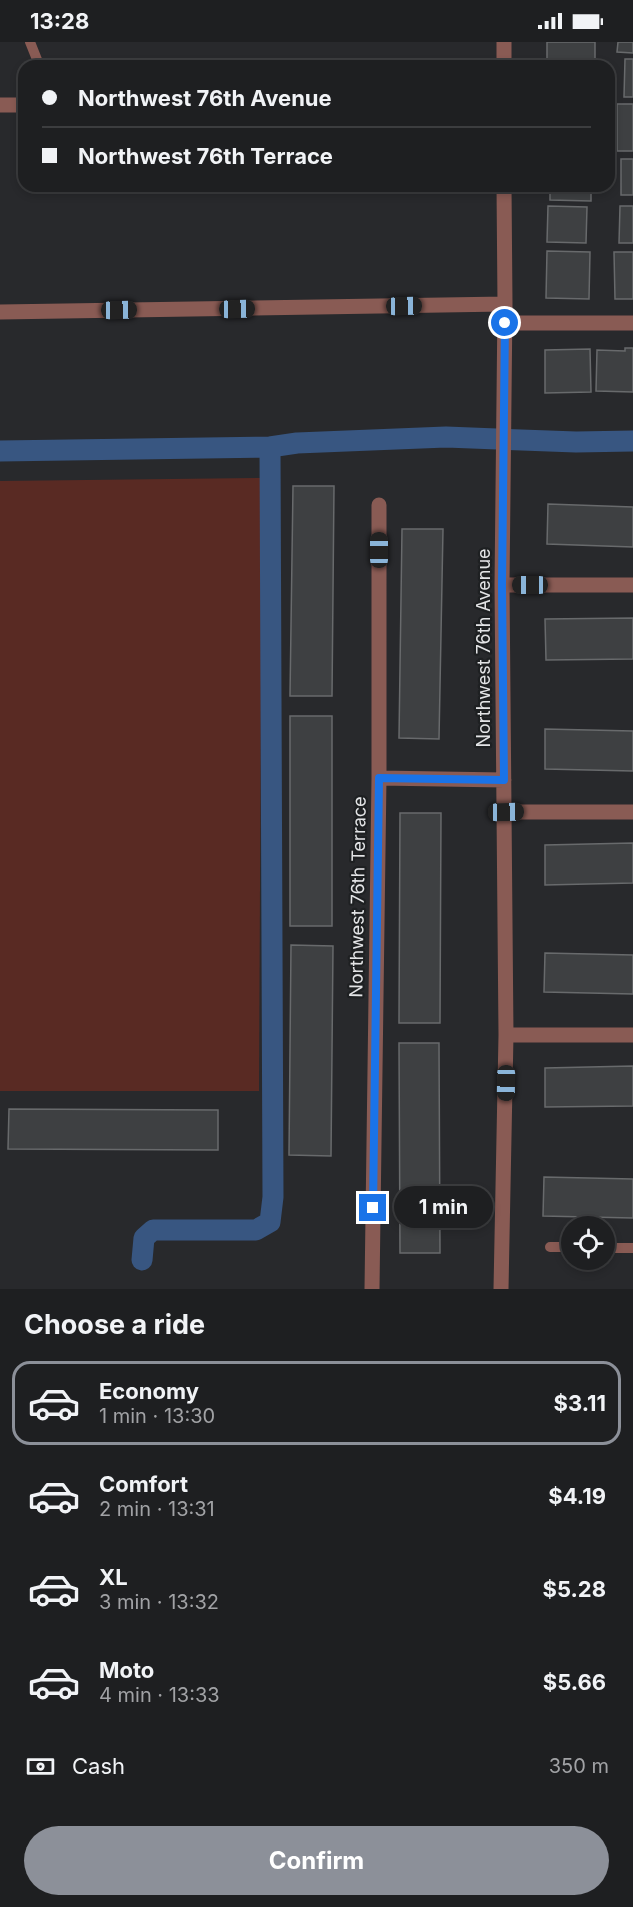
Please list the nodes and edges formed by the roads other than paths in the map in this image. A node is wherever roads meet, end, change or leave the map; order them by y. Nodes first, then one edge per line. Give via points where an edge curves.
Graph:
1 (30, 42) edge
2 (504, 42) edge
3 (38, 60) edge
4 (504, 60) edge
5 (0, 105) edge
6 (18, 105) edge
7 (504, 192) edge
8 (505, 304) junction
9 (0, 312) edge
10 (505, 323) junction
11 (633, 323) edge
12 (379, 505) dead end
13 (502, 585) junction
14 (633, 585) edge
15 (379, 778) junction
16 (504, 780) junction
17 (506, 812) junction
18 (633, 812) edge
19 (506, 1035) junction
20 (633, 1035) edge
21 (550, 1247) dead end
22 (561, 1247) edge
23 (615, 1248) edge
24 (633, 1248) edge
25 (372, 1289) edge
26 (501, 1289) edge

1 - 3 lane
2 - 4 street
5 - 6 street
7 - 8 street, Northwest 76th Avenue
8 - 9 street
8 - 10 street, Northwest 76th Avenue
10 - 11 street
10 - 13 street, Northwest 76th Avenue
12 - 15 street, Northwest 76th Terrace
13 - 14 street
13 - 16 street, Northwest 76th Avenue
15 - 16 street
15 - 25 street, Northwest 76th Terrace
16 - 17 street, Northwest 76th Avenue
17 - 18 street
17 - 19 street, Northwest 76th Avenue
19 - 20 street
19 - 26 street, Northwest 76th Avenue
21 - 22 lane
23 - 24 lane

